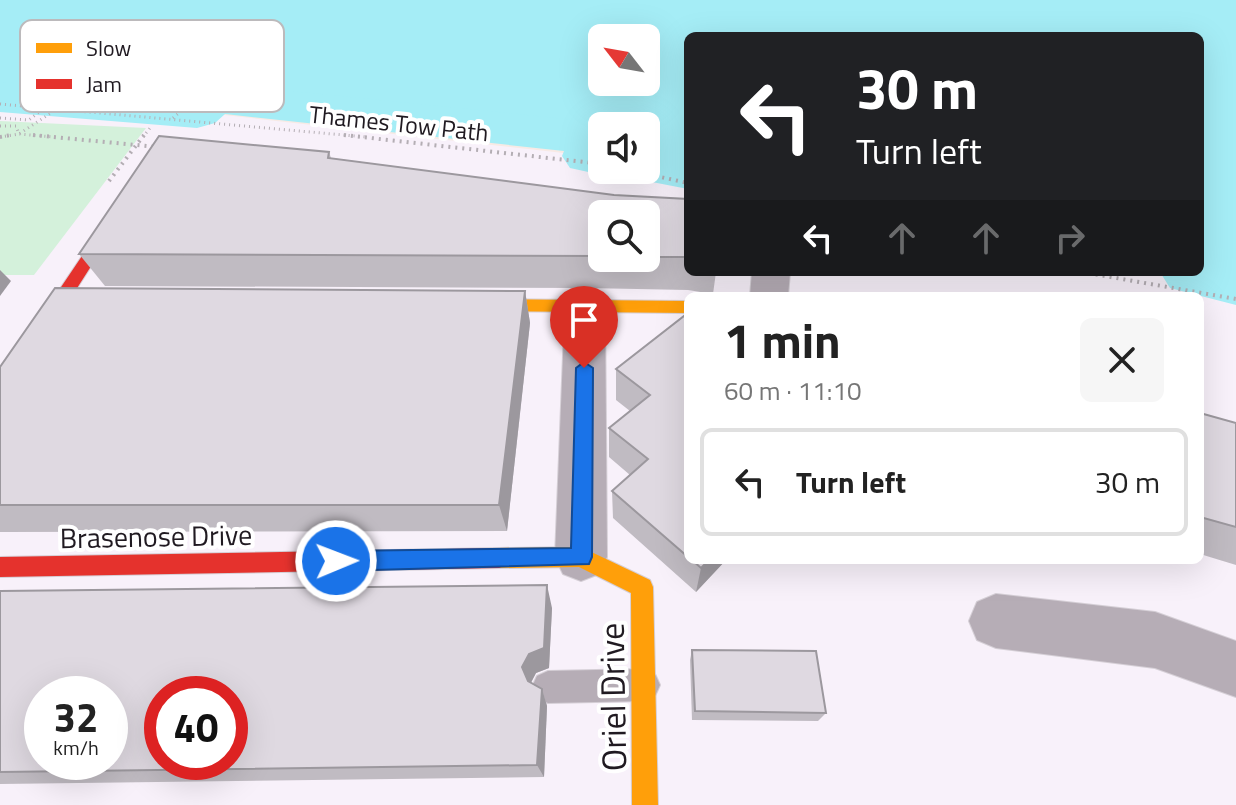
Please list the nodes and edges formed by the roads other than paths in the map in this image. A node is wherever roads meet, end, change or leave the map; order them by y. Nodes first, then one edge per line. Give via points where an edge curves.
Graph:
1 (129, 196) edge
2 (458, 305) edge
3 (585, 305) junction
4 (684, 307) edge
5 (0, 381) edge
6 (581, 557) junction
7 (0, 567) edge
8 (642, 587) joint
9 (996, 621) dead end
10 (1236, 669) edge
11 (644, 685) junction
12 (548, 687) dead end
13 (645, 805) edge

1 - 5 street via 66,303
2 - 3 street
3 - 4 street
3 - 6 street
6 - 7 street, Brasenose Drive
6 - 8 street, Brasenose Drive
8 - 11 street, Oriel Drive
9 - 10 street via 1155,640
11 - 12 lane
11 - 13 street, Oriel Drive

